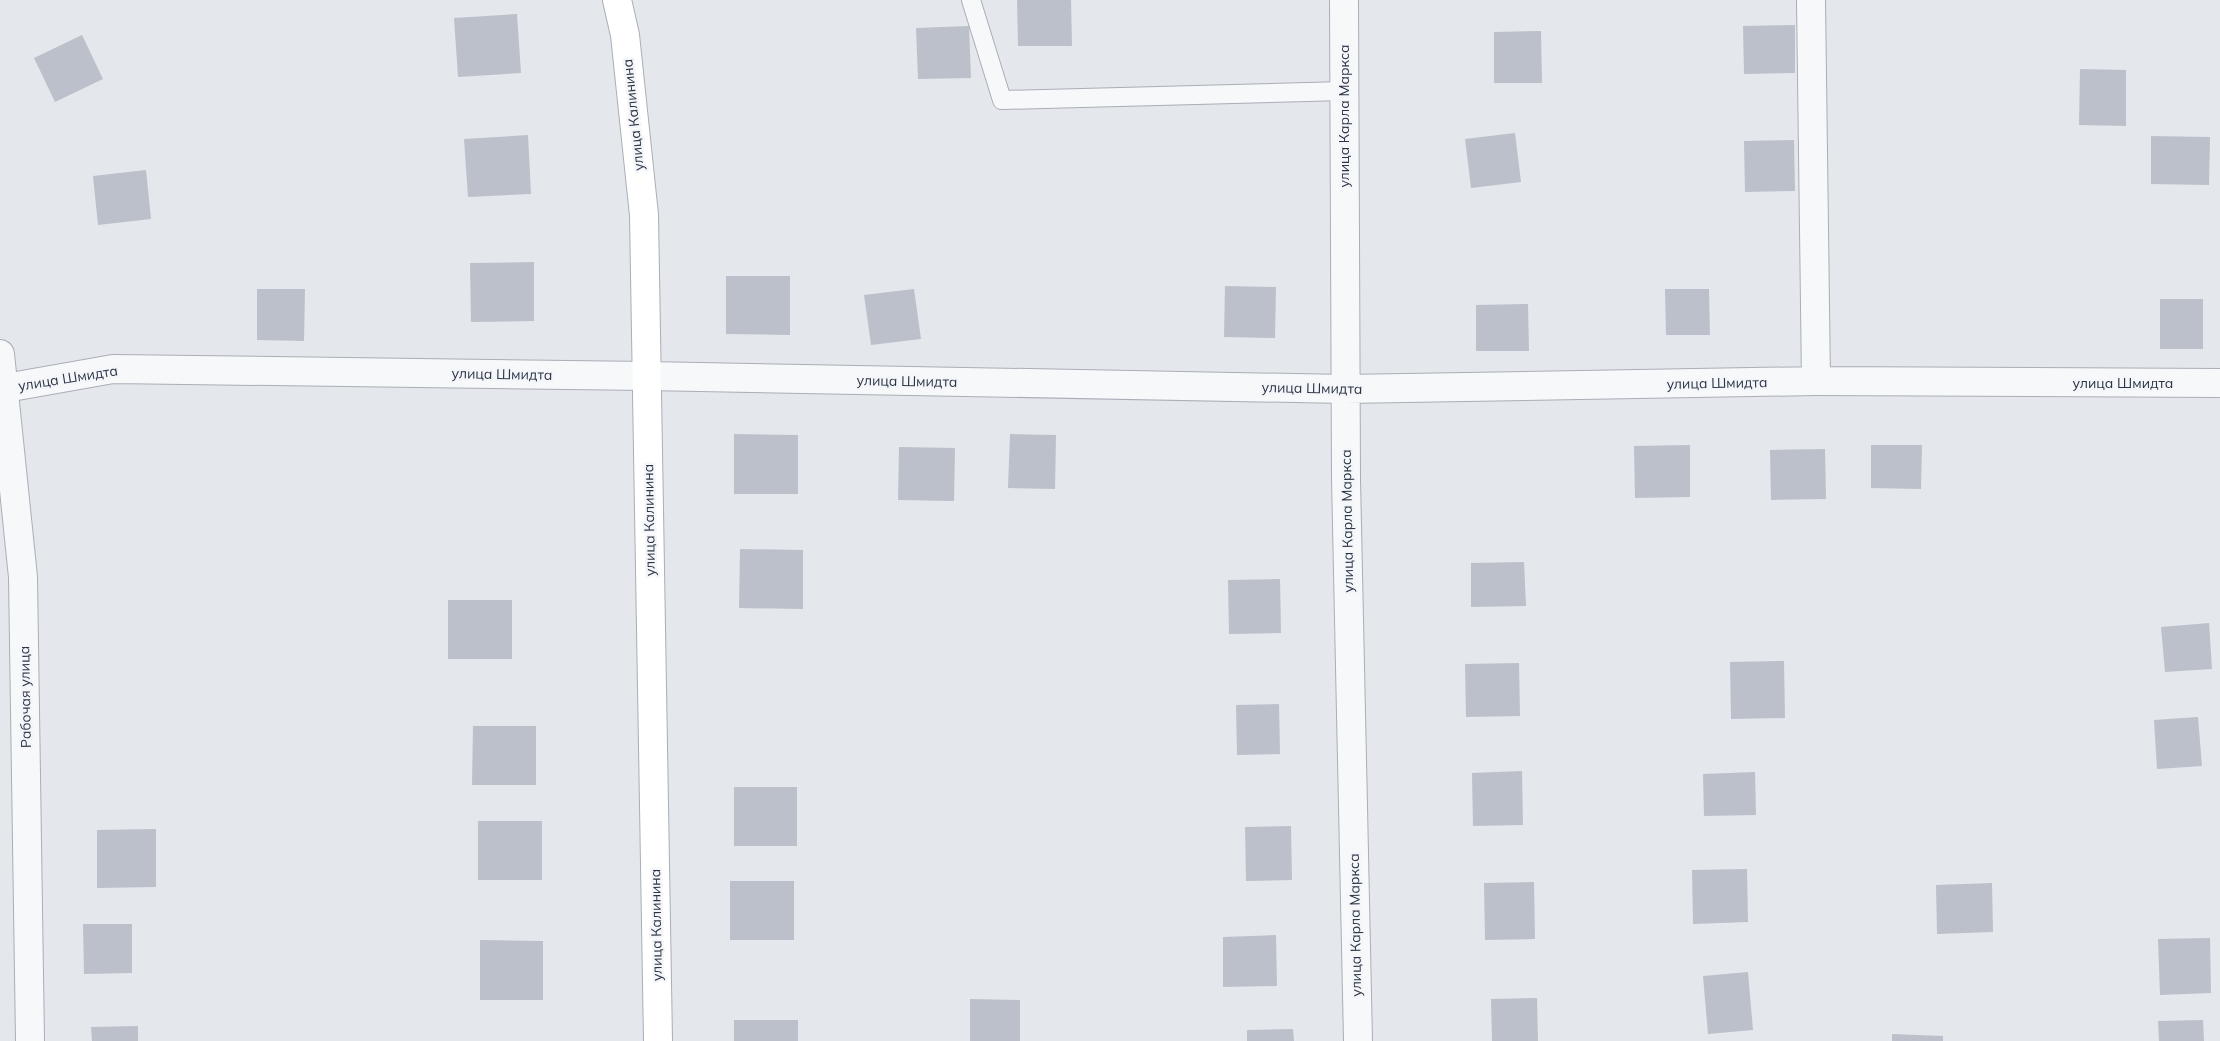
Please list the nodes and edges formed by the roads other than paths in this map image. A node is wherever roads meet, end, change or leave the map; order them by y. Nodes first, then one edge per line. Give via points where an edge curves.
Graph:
1 (617, 0) edge
2 (971, 0) edge
3 (1344, 0) edge
4 (1811, 0) edge
5 (1344, 91) junction
6 (0, 354) edge
7 (646, 376) junction
8 (1816, 381) junction
9 (2220, 383) edge
10 (1345, 388) junction
11 (2, 389) edge
12 (30, 1041) edge
13 (658, 1041) edge
14 (1358, 1041) edge

1 - 7 main road, улица Калинина via 625,35 644,215
2 - 5 lane via 1002,100
3 - 5 street, улица Карла Маркса
4 - 8 street
5 - 10 street, улица Карла Маркса
6 - 11 street, Рабочая улица
7 - 10 street, улица Шмидта
7 - 11 street, улица Шмидта via 113,369
7 - 13 main road, улица Калинина
8 - 9 street, улица Шмидта
8 - 10 street, улица Шмидта
10 - 14 street, улица Карла Маркса
11 - 12 street, Рабочая улица via 24,577

